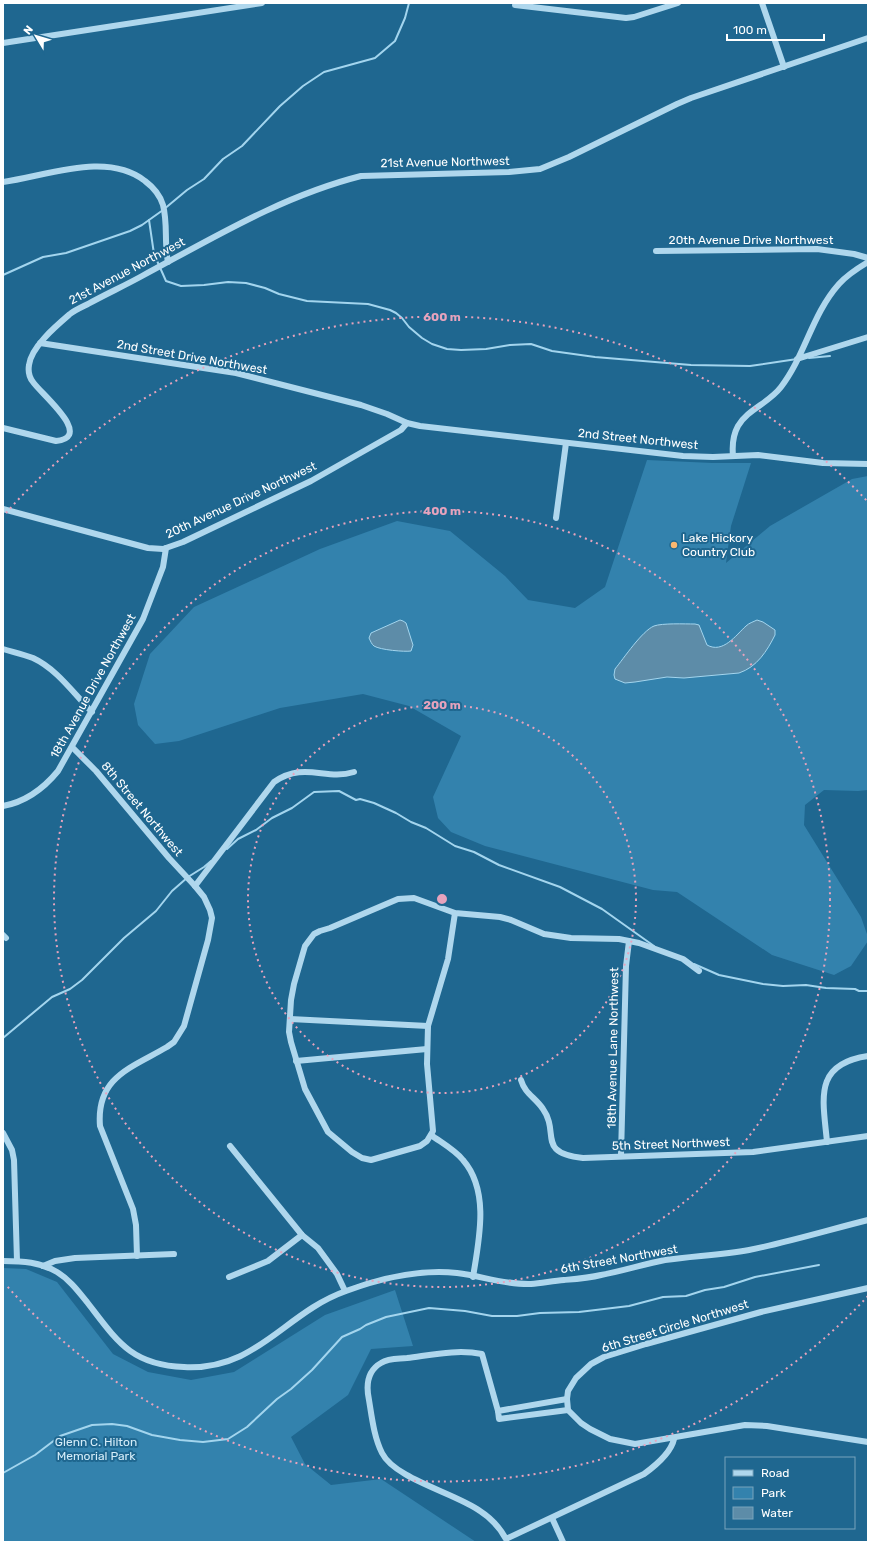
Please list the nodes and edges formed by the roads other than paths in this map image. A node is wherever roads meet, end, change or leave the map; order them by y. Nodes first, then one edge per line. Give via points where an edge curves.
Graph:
1 (262, 3) edge
2 (678, 3) edge
3 (762, 3) edge
4 (515, 5) dead end
5 (868, 38) edge
6 (3, 43) edge
7 (784, 67) junction
8 (3, 182) edge
9 (656, 251) dead end
10 (868, 258) edge
11 (168, 262) junction
12 (868, 262) edge
13 (868, 337) edge
14 (40, 343) junction
15 (797, 359) junction
16 (407, 423) junction
17 (3, 428) edge
18 (566, 443) junction
19 (733, 456) junction
20 (868, 464) edge
21 (3, 509) edge
22 (556, 518) dead end
23 (166, 548) junction
24 (3, 649) edge
25 (92, 712) junction
26 (72, 747) junction
27 (354, 772) dead end
28 (3, 806) edge
29 (195, 886) junction
30 (455, 913) junction
31 (629, 941) junction
32 (699, 971) dead end
33 (290, 1019) junction
34 (428, 1026) junction
35 (428, 1049) junction
36 (868, 1056) edge
37 (296, 1061) junction
38 (521, 1080) dead end
39 (3, 1133) edge
40 (431, 1135) junction
41 (868, 1136) edge
42 (828, 1142) junction
43 (230, 1146) dead end
44 (621, 1155) junction
45 (868, 1220) edge
46 (302, 1235) junction
47 (174, 1254) dead end
48 (137, 1256) junction
49 (3, 1261) edge
50 (18, 1261) junction
51 (43, 1266) junction
52 (229, 1277) dead end
53 (473, 1277) junction
54 (868, 1288) edge
55 (345, 1291) junction
56 (567, 1399) junction
57 (568, 1410) junction
58 (498, 1411) junction
59 (674, 1439) junction
60 (868, 1442) edge
61 (552, 1518) junction
62 (563, 1542) edge

1 - 6 street
2 - 4 street via 626,18
3 - 7 street
5 - 7 street, 21st Avenue Northwest
7 - 11 street, 21st Avenue Northwest via 677,104 540,169 369,175 343,181 253,216
8 - 11 street via 90,166 113,166 129,171 151,185 162,203 166,218
9 - 10 street, 20th Avenue Drive Northwest via 817,249
11 - 14 street, 21st Avenue Northwest via 71,313
12 - 15 street via 834,290 818,315
13 - 15 street
14 - 16 street, 2nd Street Drive Northwest via 236,373 361,405
14 - 17 street, 21st Avenue Northwest via 31,356 30,378 63,415 70,432 63,440 56,441
15 - 19 street via 776,393 738,425 733,438
16 - 18 street, 2nd Street Northwest
16 - 23 street, 20th Avenue Drive Northwest via 401,430 311,481
18 - 19 street, 2nd Street Northwest via 683,456
18 - 22 street
19 - 20 street, 2nd Street Northwest via 758,455 823,463
21 - 23 street, 20th Avenue Drive Northwest via 148,548
23 - 25 street, 18th Avenue Drive Northwest via 162,567 143,619
24 - 25 street via 26,655 46,666
25 - 26 street, 18th Avenue Drive Northwest
26 - 28 street, 18th Avenue Drive Northwest via 58,771 48,782 20,801
26 - 29 street, 8th Street Northwest via 96,771
27 - 29 street via 337,775 306,771 287,775 274,782
29 - 48 street, 8th Street Northwest via 208,903 212,918 184,1026 174,1042 116,1077 108,1087 101,1104 100,1126 133,1209
30 - 31 street via 500,917 544,934 561,937
30 - 33 street via 422,900 406,897 314,934 305,946 294,984
30 - 34 street via 448,959
31 - 32 street via 683,959
31 - 44 street, 18th Avenue Lane Northwest via 626,966
33 - 34 street
33 - 37 street via 290,1037
34 - 35 street
35 - 37 street
35 - 40 street via 433,1125
36 - 42 street via 847,1062 829,1076 823,1102
37 - 40 street via 305,1089 328,1132 362,1158 371,1160 420,1146
38 - 44 street, 5th Street Northwest via 548,1117 550,1138 563,1154 583,1158
39 - 50 street via 14,1160
40 - 53 street via 463,1159 475,1177 480,1228
41 - 42 street, 5th Street Northwest
42 - 44 street, 5th Street Northwest via 753,1152
43 - 46 street
45 - 53 street, 6th Street Northwest via 751,1249 666,1260 584,1278 531,1284
46 - 52 street via 268,1261
46 - 55 street via 318,1248 332,1266
47 - 48 street
48 - 51 street via 75,1258
49 - 50 street, 6th Street Northwest
50 - 51 street, 6th Street Northwest
51 - 55 street, 6th Street Northwest via 56,1271 70,1282 111,1333 130,1352 152,1362 181,1367 202,1368 238,1358 311,1308
53 - 55 street, 6th Street Northwest via 444,1272 421,1272 383,1279
54 - 56 street, 6th Street Circle Northwest via 760,1312 604,1357 591,1364 576,1378 568,1391
56 - 57 street, 6th Street Circle Northwest
56 - 58 street
57 - 58 street via 502,1420 499,1419
57 - 59 street via 590,1429 621,1442 635,1444
58 - 61 street via 482,1354 444,1353 387,1359 375,1366 367,1380 375,1434 382,1453 397,1469 480,1510 493,1521 506,1539
59 - 60 street via 716,1429 756,1425
59 - 61 street via 666,1454 644,1474
61 - 62 street

